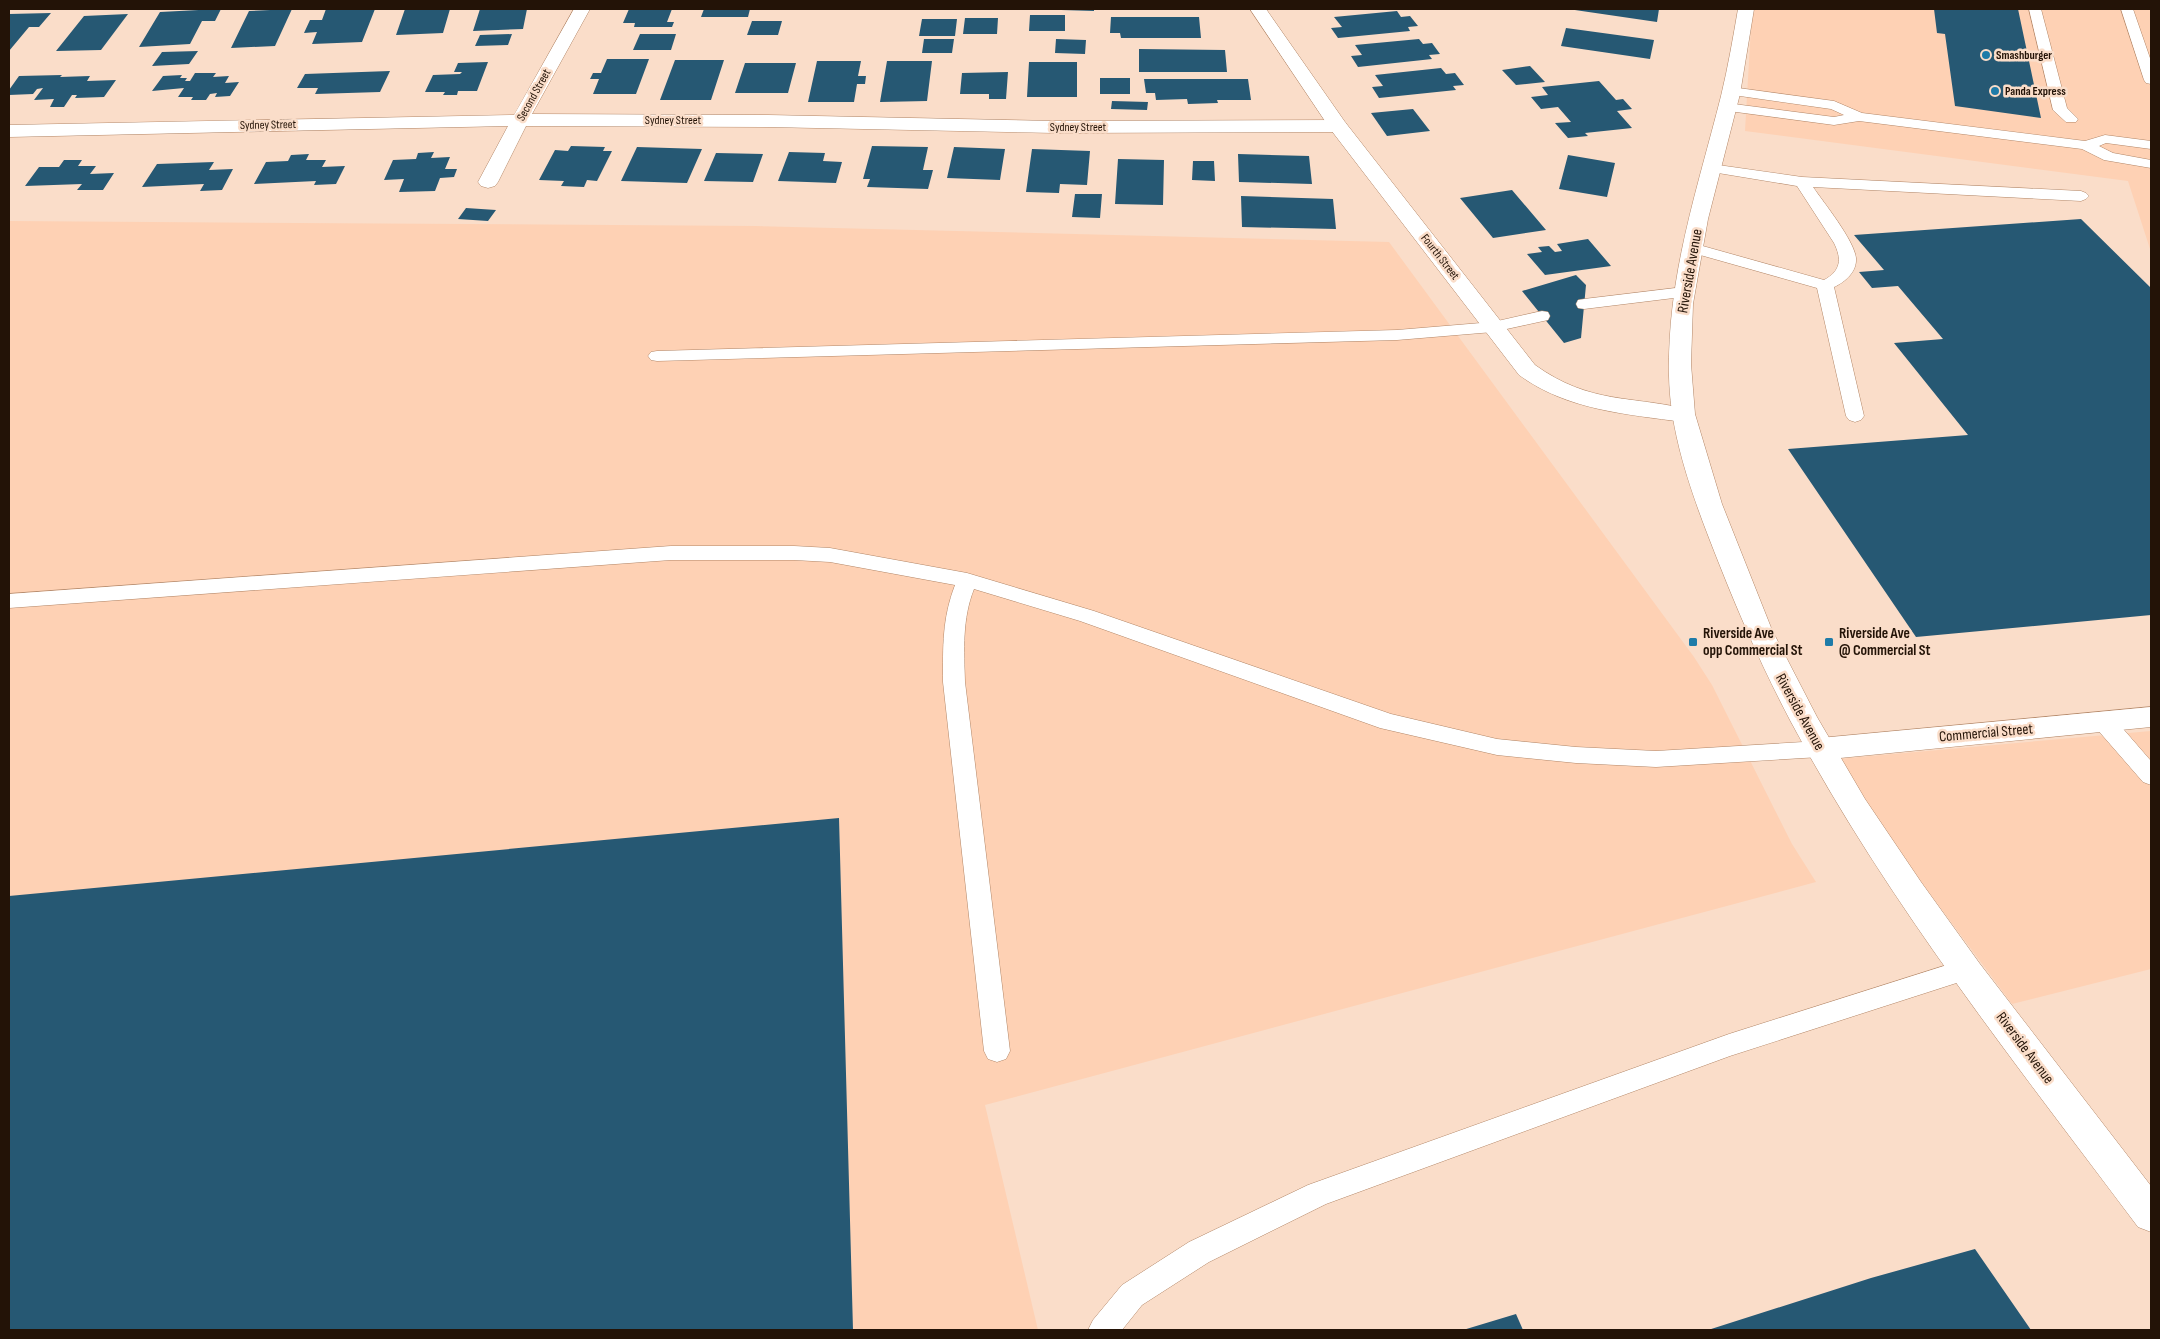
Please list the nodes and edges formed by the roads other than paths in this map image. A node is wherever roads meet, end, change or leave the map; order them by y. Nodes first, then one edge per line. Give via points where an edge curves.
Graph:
1 (582, 9) edge
2 (1258, 9) edge
3 (1746, 9) edge
4 (2035, 9) edge
5 (2127, 9) edge
6 (2151, 80) edge
7 (1729, 99) junction
8 (2071, 119) dead end
9 (520, 120) junction
10 (1338, 126) junction
11 (9, 131) edge
12 (2151, 145) edge
13 (2086, 146) junction
14 (2151, 164) edge
15 (1711, 168) junction
16 (488, 182) dead end
17 (1802, 182) junction
18 (2080, 196) dead end
19 (1692, 248) junction
20 (1825, 285) junction
21 (1684, 292) junction
22 (1584, 304) dead end
23 (1542, 316) dead end
24 (1493, 327) junction
25 (657, 356) dead end
26 (1683, 415) junction
27 (1855, 416) dead end
28 (967, 580) junction
29 (9, 601) edge
30 (2151, 717) edge
31 (2104, 722) junction
32 (1820, 749) junction
33 (2151, 776) edge
34 (1966, 970) junction
35 (997, 1051) dead end
36 (2151, 1215) edge
37 (1103, 1330) edge

1 - 9 street, Second Street
2 - 10 street, Fourth Street
3 - 7 street, Riverside Avenue
4 - 8 lane via 2060,110
5 - 6 lane
7 - 13 lane via 1834,121 1859,117
7 - 15 street, Riverside Avenue
9 - 10 street, Sydney Street via 1056,127
9 - 11 street, Sydney Street
9 - 16 street, Second Street
10 - 24 street, Fourth Street
12 - 13 lane via 2105,139
13 - 14 lane via 2109,157
15 - 17 lane
15 - 19 street, Riverside Avenue
17 - 18 lane
17 - 20 lane via 1848,257 1846,270 1837,280
19 - 20 lane
19 - 21 street, Riverside Avenue
20 - 27 lane
21 - 22 lane
21 - 26 street, Riverside Avenue via 1680,348
23 - 24 lane
24 - 25 lane via 1396,335
24 - 26 street, Fourth Street via 1527,370 1553,388 1595,401
26 - 32 street, Riverside Avenue via 1703,487 1731,566 1769,654
28 - 29 lane via 830,555 671,553
28 - 32 lane via 1087,616 1388,722 1497,747 1576,755 1656,758
28 - 35 lane via 957,606 953,641 954,682
30 - 31 street, Commercial Street
31 - 32 street, Commercial Street
31 - 33 lane
32 - 34 street, Riverside Avenue via 1885,855
34 - 36 street, Riverside Avenue
34 - 37 lane via 1720,1048 1318,1194 1199,1252 1132,1295

